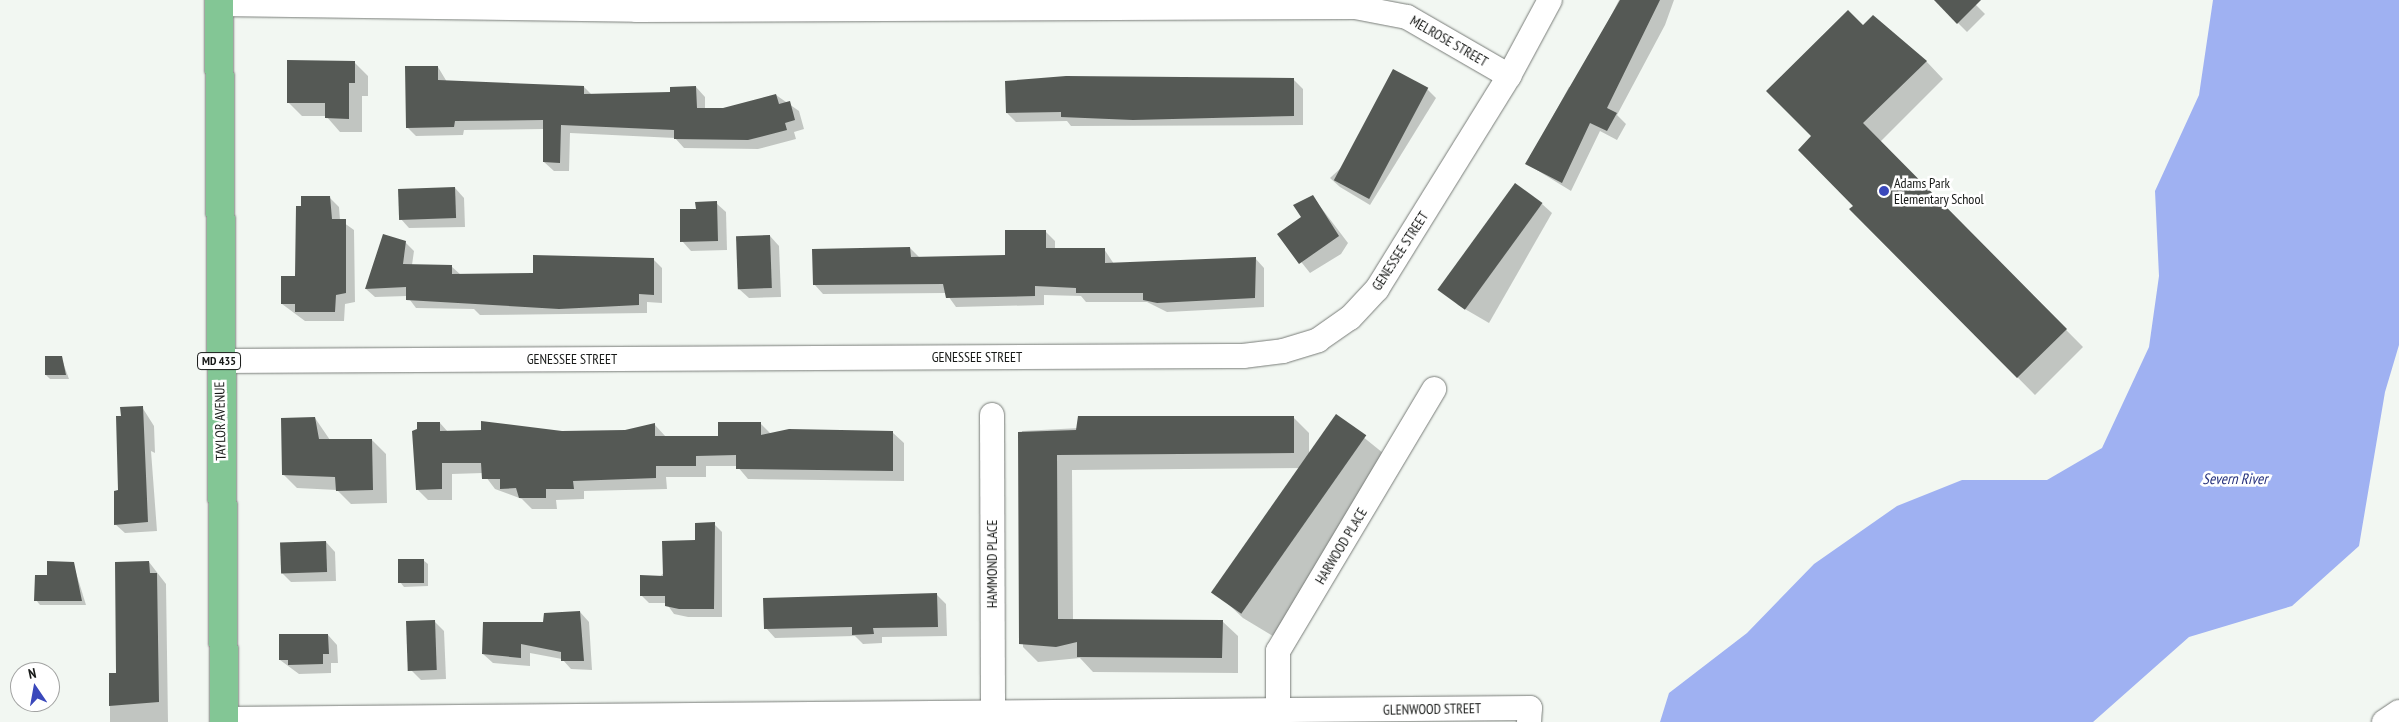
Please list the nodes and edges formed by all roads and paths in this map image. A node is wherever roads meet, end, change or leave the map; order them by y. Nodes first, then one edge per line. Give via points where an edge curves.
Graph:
1 (1550, 0) edge
2 (219, 2) edge
3 (1236, 4) edge
4 (637, 5) edge
5 (1509, 76) junction
6 (220, 361) junction
7 (1434, 389) dead end
8 (992, 415) dead end
9 (1278, 710) junction
10 (2399, 712) edge
11 (993, 713) junction
12 (1530, 715) edge
13 (224, 721) edge
14 (2384, 722) edge

1 - 5 street, GENESSEE STREET
2 - 4 street, MELROSE STREET
2 - 6 main road, TAYLOR AVENUE / MD 435
3 - 4 street, MELROSE STREET
3 - 5 street, MELROSE STREET via 1355,7 1407,17
5 - 6 street, GENESSEE STREET via 1377,289 1350,318 1318,340 1282,351 1243,356
6 - 13 main road, TAYLOR AVENUE / MD 435
7 - 9 street, HARWOOD PLACE via 1278,651
8 - 11 street, HAMMOND PLACE
9 - 11 street, GLENWOOD STREET
9 - 12 street, GLENWOOD STREET
10 - 14 street
11 - 13 street, GLENWOOD STREET

